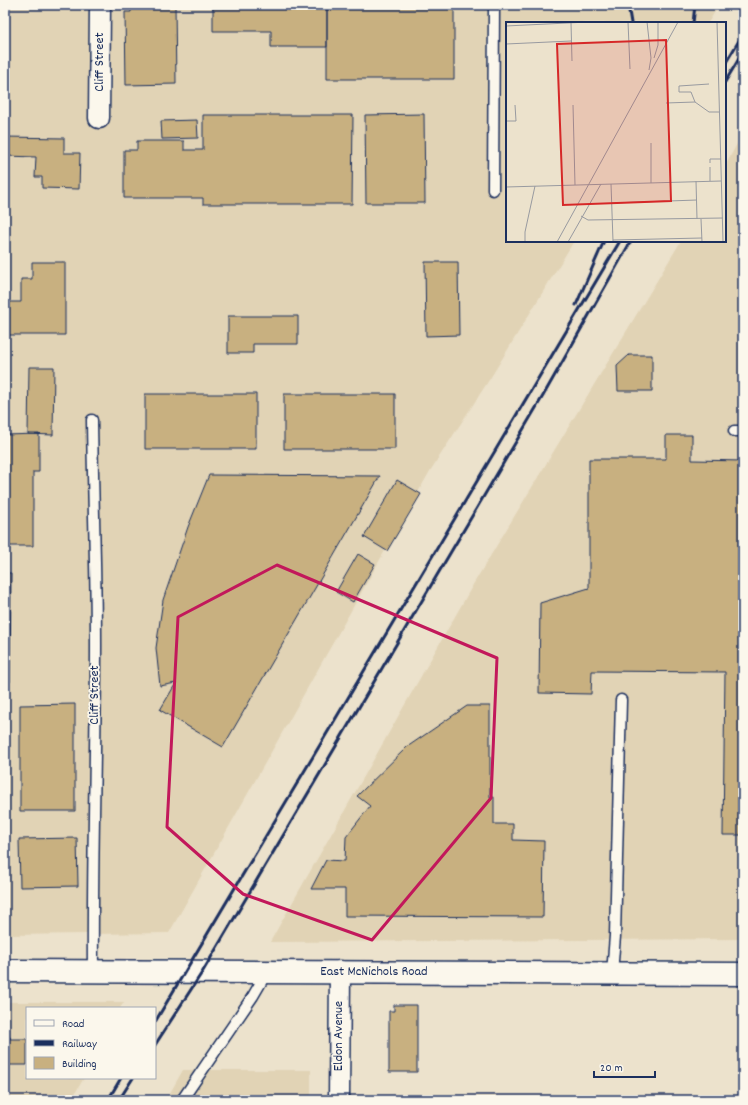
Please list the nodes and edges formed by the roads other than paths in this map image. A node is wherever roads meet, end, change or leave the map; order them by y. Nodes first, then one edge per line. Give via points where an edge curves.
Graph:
1 (100, 5) edge
2 (494, 5) edge
3 (99, 118) dead end
4 (493, 190) dead end
5 (92, 420) dead end
6 (621, 700) dead end
7 (5, 970) edge
8 (93, 971) junction
9 (340, 971) junction
10 (267, 972) junction
11 (612, 973) junction
12 (743, 974) edge
13 (182, 1100) edge
14 (339, 1100) edge

1 - 3 street, Cliff Street
2 - 4 lane
5 - 8 lane, Cliff Street via 96,642
6 - 11 lane
7 - 8 main road, East McNichols Road
8 - 10 main road, East McNichols Road
9 - 10 main road, East McNichols Road
9 - 11 main road, East McNichols Road
9 - 14 street, Eldon Avenue
10 - 13 lane
11 - 12 main road, East McNichols Road

